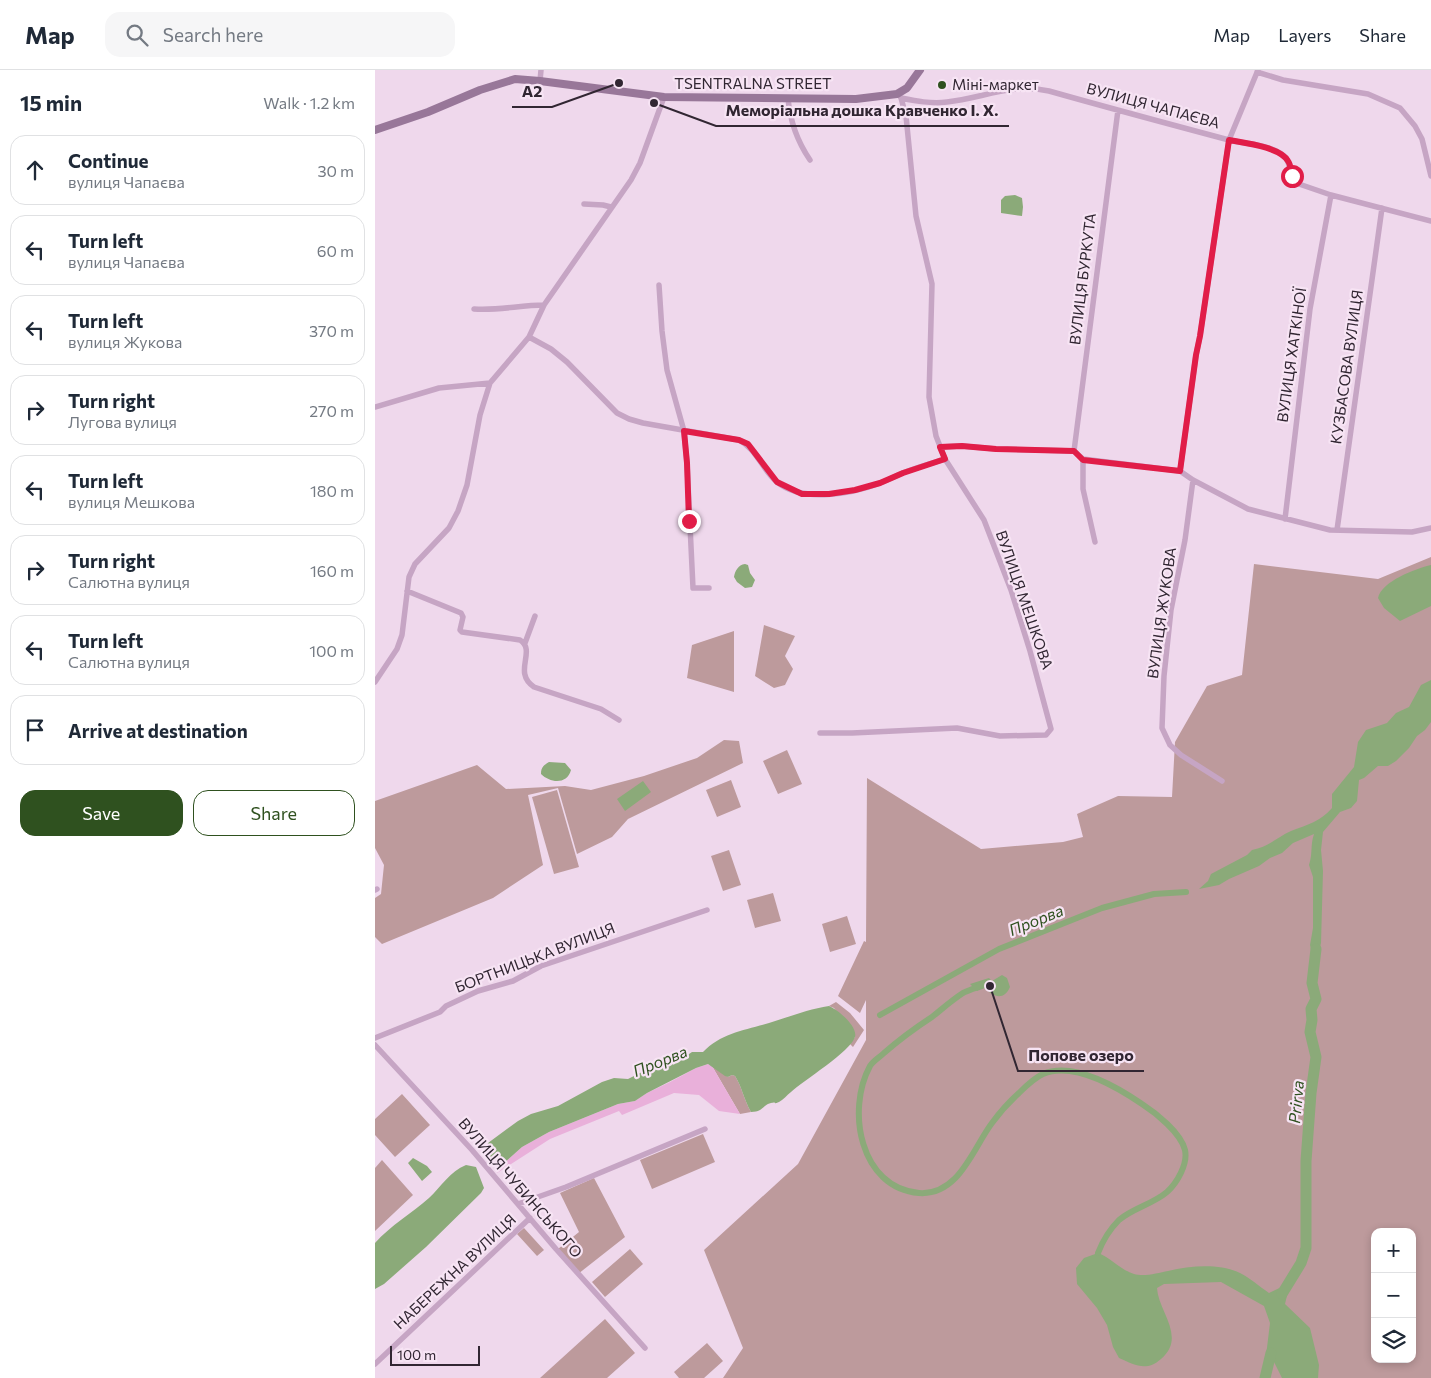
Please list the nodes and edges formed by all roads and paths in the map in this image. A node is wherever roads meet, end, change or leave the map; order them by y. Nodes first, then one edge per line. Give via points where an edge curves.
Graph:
1 (541, 70) edge
2 (920, 70) edge
3 (1257, 71) edge
4 (540, 81) junction
5 (899, 96) junction
6 (665, 97) junction
7 (788, 98) junction
8 (1118, 110) junction
9 (375, 130) edge
10 (1229, 140) junction
11 (810, 160) dead end
12 (1431, 176) edge
13 (1331, 195) junction
14 (584, 204) dead end
15 (611, 207) junction
16 (1383, 208) junction
17 (1431, 221) edge
18 (659, 285) dead end
19 (545, 305) junction
20 (474, 309) dead end
21 (529, 337) junction
22 (490, 383) junction
23 (375, 406) edge
24 (684, 431) junction
25 (940, 447) junction
26 (1074, 451) junction
27 (945, 459) junction
28 (1083, 460) junction
29 (1180, 471) junction
30 (1193, 480) junction
31 (1285, 519) junction
32 (1431, 528) edge
33 (1337, 530) junction
34 (1095, 542) dead end
35 (709, 588) dead end
36 (407, 591) junction
37 (535, 616) dead end
38 (525, 643) junction
39 (375, 682) edge
40 (619, 720) dead end
41 (820, 733) dead end
42 (1222, 781) dead end
43 (707, 910) dead end
44 (375, 1038) edge
45 (375, 1045) edge
46 (705, 1129) dead end
47 (518, 1204) junction
48 (530, 1218) junction
49 (645, 1348) dead end
50 (375, 1364) edge

1 - 4 street
2 - 5 street
3 - 10 street
3 - 12 street via 1283,80 1368,94 1399,108 1423,139
4 - 6 street, TSENTRALNA STREET
4 - 9 street, TSENTRALNA STREET via 515,79
5 - 7 street, TSENTRALNA STREET
5 - 8 street, ВУЛИЦЯ ЧАПАЄВА via 922,102 946,102 1033,87
5 - 25 street, ВУЛИЦЯ МЕШКОВА via 906,116 916,216 932,284 929,397
6 - 7 street, TSENTRALNA STREET
6 - 15 street via 641,163
7 - 11 street via 797,137
8 - 10 street, ВУЛИЦЯ ЧАПАЄВА
8 - 26 street, ВУЛИЦЯ БУРКУТА
10 - 13 street, ВУЛИЦЯ ЧАПАЄВА via 1281,153 1290,164 1294,181
10 - 29 street
13 - 16 street, ВУЛИЦЯ ЧАПАЄВА
13 - 31 street, ВУЛИЦЯ ХАТКІНОЇ via 1310,308
14 - 15 street
15 - 19 street
16 - 17 street, ВУЛИЦЯ ЧАПАЄВА
16 - 33 street, КУЗБАСОВА ВУЛИЦЯ
18 - 24 street via 667,370
19 - 20 street
19 - 21 street
21 - 22 street
21 - 24 street via 551,348 617,413 643,423
22 - 23 street via 439,388
22 - 36 street via 458,511 449,528 415,564
24 - 27 street via 748,444 777,482 802,494 855,490
24 - 35 street via 693,588
25 - 26 street
25 - 27 street, ВУЛИЦЯ МЕШКОВА
26 - 28 street
27 - 41 street, ВУЛИЦЯ МЕШКОВА via 984,520 1011,590 1051,729 1046,735 1001,736 957,728
28 - 29 street
28 - 34 street via 1083,489
29 - 30 street
30 - 31 street via 1249,509
30 - 42 street, ВУЛИЦЯ ЖУКОВА via 1171,610 1162,728 1170,745 1181,755
31 - 33 street
32 - 33 street via 1412,532
36 - 38 street via 461,613 462,632
36 - 39 street via 402,636
37 - 38 street
38 - 40 street via 524,677 528,683 601,709
43 - 44 street, БОРТНИЦЬКА ВУЛИЦЯ via 541,966 513,981 478,990 440,1012
45 - 47 street, ВУЛИЦЯ ЧУБИНСЬКОГО
46 - 47 street
47 - 48 street, ВУЛИЦЯ ЧУБИНСЬКОГО
48 - 49 street, ВУЛИЦЯ ЧУБИНСЬКОГО
48 - 50 street, НАБЕРЕЖНА ВУЛИЦЯ

